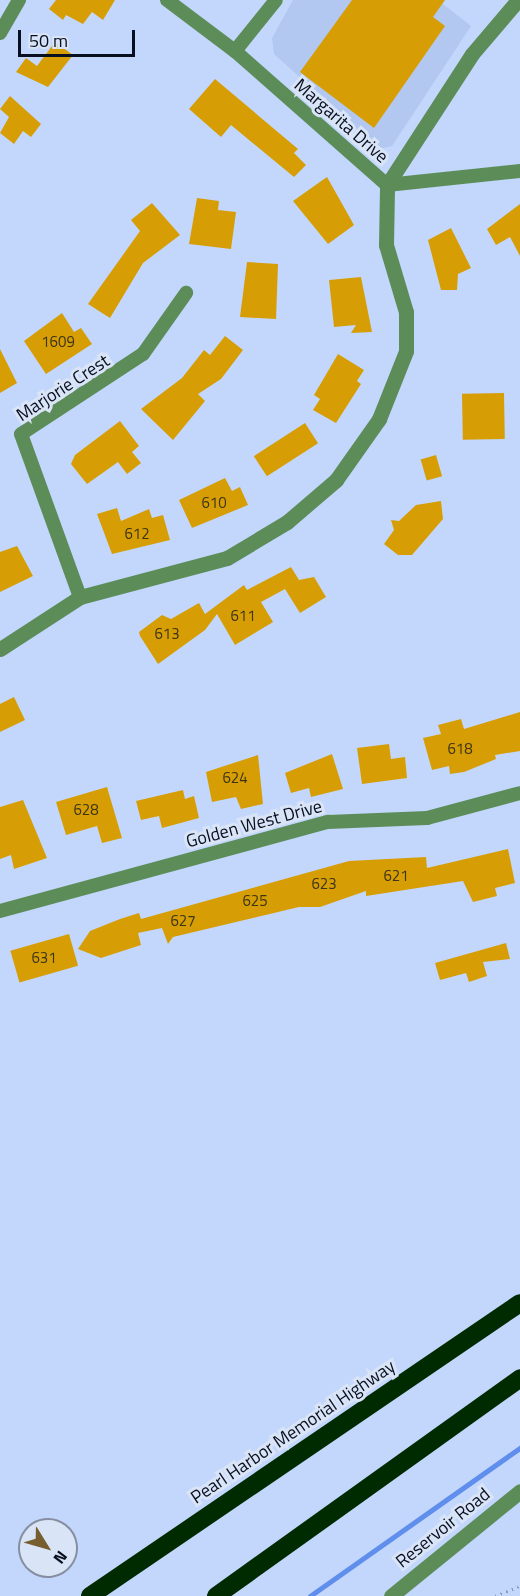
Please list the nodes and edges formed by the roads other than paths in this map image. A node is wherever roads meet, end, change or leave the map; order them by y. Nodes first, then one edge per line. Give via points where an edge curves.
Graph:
1 (19, 0) edge
2 (167, 0) edge
3 (276, 0) edge
4 (518, 0) edge
5 (0, 33) edge
6 (235, 51) junction
7 (520, 171) edge
8 (387, 185) junction
9 (186, 293) dead end
10 (80, 597) junction
11 (0, 649) edge
12 (520, 793) edge
13 (0, 911) edge
14 (520, 1303) edge
15 (520, 1378) edge
16 (520, 1491) edge
17 (90, 1596) edge
18 (216, 1596) edge
19 (391, 1596) edge

1 - 5 street
2 - 6 street, Margarita Drive
3 - 6 street
4 - 8 street via 472,54
6 - 8 street, Margarita Drive
7 - 8 street, Margarita Drive
8 - 10 street via 386,245 406,312 405,351 379,419 336,480 287,522 227,558
9 - 10 street, Marjorie Crest via 143,354 21,434
10 - 11 street
12 - 13 street, Golden West Drive via 427,818 328,822
14 - 17 highway, Pearl Harbor Memorial Highway
15 - 18 highway
16 - 19 street, Reservoir Road

